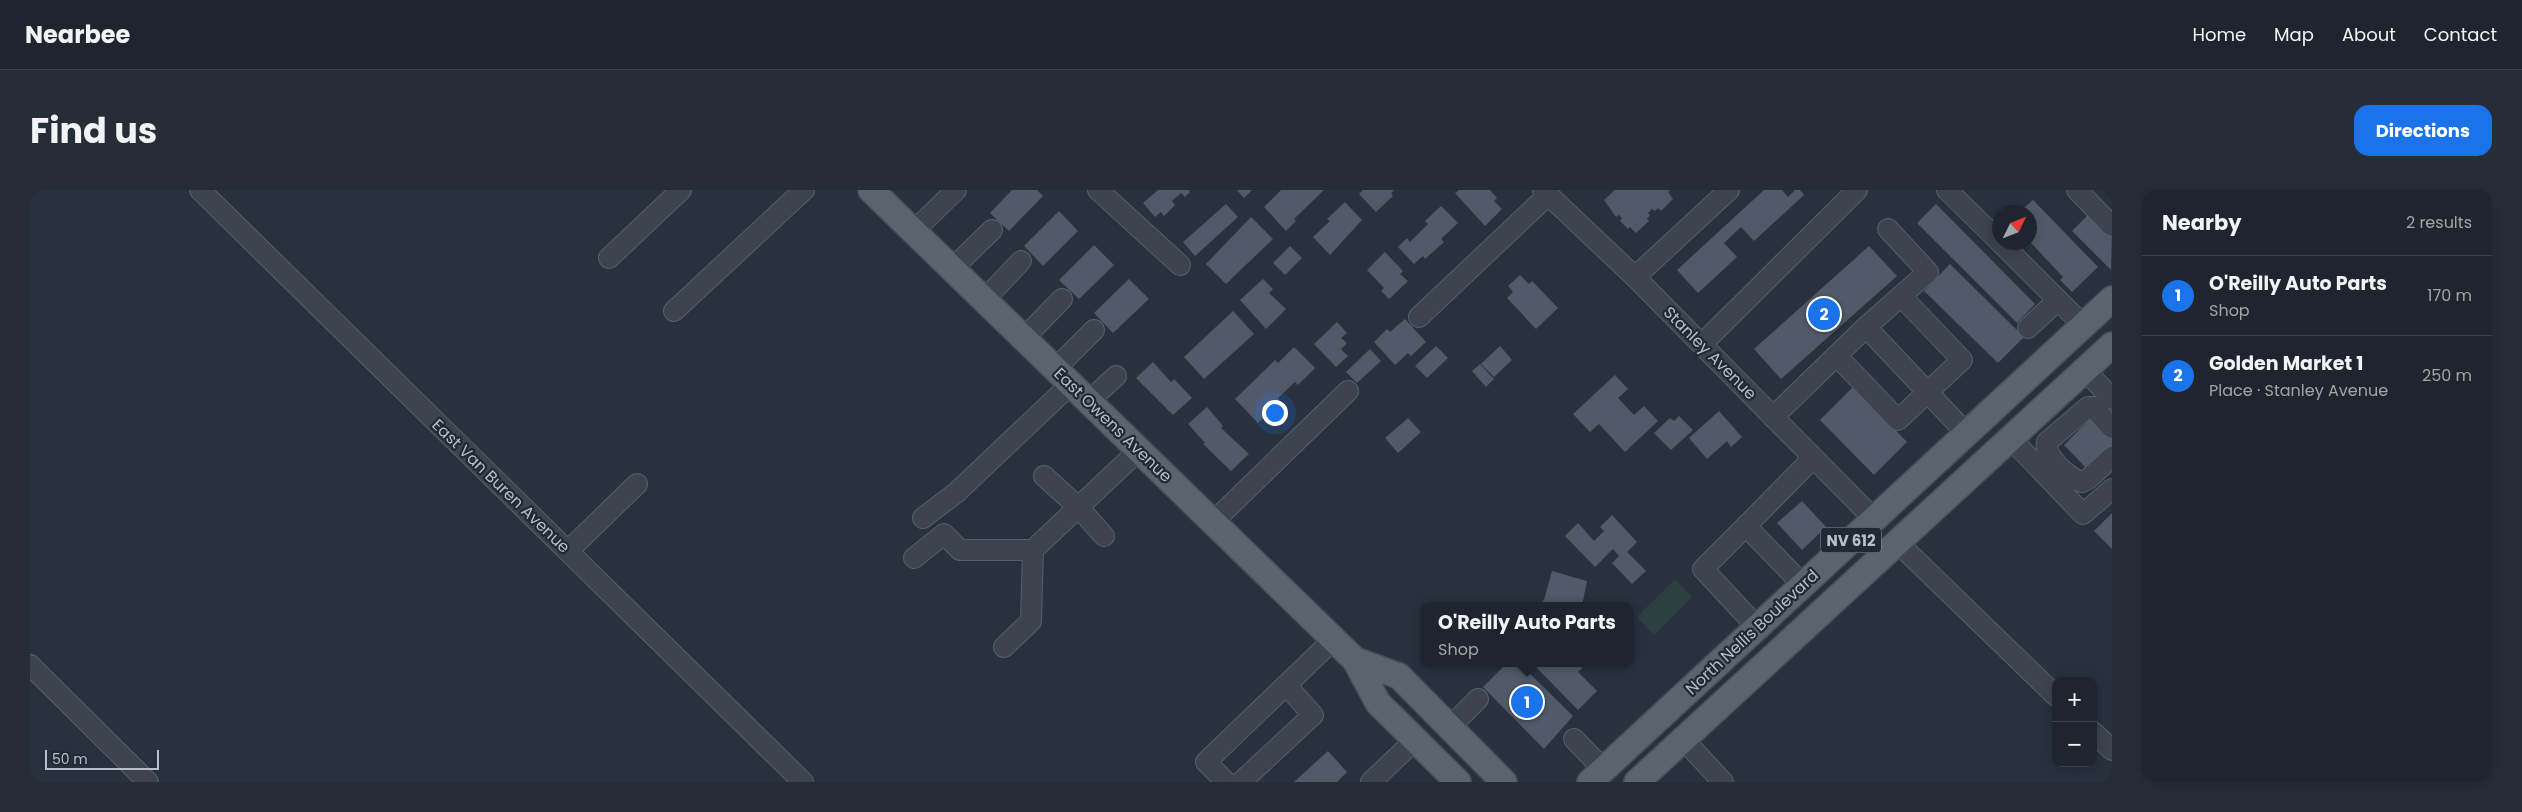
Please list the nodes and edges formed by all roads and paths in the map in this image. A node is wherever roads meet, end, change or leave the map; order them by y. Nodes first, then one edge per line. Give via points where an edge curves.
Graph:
1 (200, 190) edge
2 (681, 190) edge
3 (804, 190) edge
4 (871, 190) edge
5 (956, 190) edge
6 (1098, 190) edge
7 (1729, 190) edge
8 (1857, 190) edge
9 (1947, 190) edge
10 (2077, 190) edge
11 (1546, 192) edge
12 (2112, 226) edge
13 (1888, 229) dead end
14 (992, 230) dead end
15 (914, 232) junction
16 (1992, 234) edge
17 (2008, 250) edge
18 (609, 258) dead end
19 (1021, 261) dead end
20 (1180, 265) dead end
21 (952, 268) junction
22 (1635, 277) junction
23 (1901, 296) junction
24 (2112, 298) edge
25 (1062, 299) dead end
26 (984, 300) junction
27 (2058, 300) junction
28 (674, 311) dead end
29 (1419, 317) dead end
30 (2083, 325) junction
31 (1866, 328) junction
32 (2028, 328) dead end
33 (1094, 330) dead end
34 (1024, 338) junction
35 (1702, 344) junction
36 (2112, 345) edge
37 (1837, 356) junction
38 (2085, 370) junction
39 (1116, 376) dead end
40 (1072, 385) junction
41 (1348, 391) dead end
42 (1928, 392) junction
43 (2112, 399) edge
44 (2038, 413) junction
45 (1773, 417) junction
46 (2112, 428) edge
47 (1966, 433) junction
48 (2057, 434) junction
49 (2010, 438) junction
50 (1139, 450) junction
51 (2112, 457) edge
52 (1813, 458) junction
53 (1044, 476) dead end
54 (636, 484) dead end
55 (2112, 488) edge
56 (1078, 507) junction
57 (922, 518) dead end
58 (1874, 519) junction
59 (1213, 522) junction
60 (1746, 526) junction
61 (1104, 536) dead end
62 (1897, 542) junction
63 (1033, 550) junction
64 (568, 551) junction
65 (914, 558) dead end
66 (1802, 584) junction
67 (1757, 627) junction
68 (1334, 640) junction
69 (1004, 647) dead end
70 (1355, 660) junction
71 (30, 666) edge
72 (1286, 685) junction
73 (2052, 692) edge
74 (1478, 699) dead end
75 (1450, 727) junction
76 (2097, 736) edge
77 (1574, 739) dead end
78 (1684, 739) junction
79 (1415, 740) junction
80 (2112, 750) edge
81 (1596, 776) edge
82 (148, 782) edge
83 (803, 782) edge
84 (1226, 782) edge
85 (1241, 782) edge
86 (1372, 782) edge
87 (1457, 782) edge
88 (1504, 782) edge
89 (1637, 782) edge
90 (1723, 782) edge

1 - 64 street, East Van Buren Avenue
2 - 18 street
3 - 28 street
4 - 15 main road, East Owens Avenue
5 - 15 street
6 - 20 street
7 - 22 street
8 - 35 street
9 - 16 street
10 - 12 street
11 - 22 street, Stanley Avenue
11 - 29 street
13 - 23 street via 1928,272
14 - 21 street
15 - 21 main road, East Owens Avenue
17 - 27 street
19 - 26 street
21 - 26 main road, East Owens Avenue
22 - 35 street, Stanley Avenue
23 - 31 street
23 - 42 street via 1962,360
24 - 30 main road, North Nellis Boulevard / NV 612
25 - 34 street
26 - 34 main road, East Owens Avenue
27 - 30 street
27 - 32 street
30 - 47 main road, North Nellis Boulevard / NV 612
31 - 37 street
31 - 42 street
33 - 40 street
34 - 40 main road, East Owens Avenue
35 - 45 street, Stanley Avenue
36 - 38 main road, North Nellis Boulevard / NV 612
37 - 42 street via 1898,420
37 - 45 street
38 - 43 street
38 - 44 main road, North Nellis Boulevard / NV 612
39 - 40 street
40 - 50 main road, East Owens Avenue
40 - 57 street via 957,492
41 - 59 street
42 - 47 street
44 - 48 street
44 - 49 main road, North Nellis Boulevard / NV 612
45 - 52 street, Stanley Avenue
46 - 48 street via 2092,407 2088,407
47 - 58 main road, North Nellis Boulevard / NV 612
48 - 51 street via 2047,442 2048,453 2076,481 2088,479
49 - 55 street via 2083,514
49 - 62 main road, North Nellis Boulevard / NV 612
50 - 56 street
50 - 59 main road, East Owens Avenue
52 - 58 street, Stanley Avenue
52 - 60 street
53 - 56 street
54 - 64 street
56 - 61 street
56 - 63 street
58 - 66 main road, North Nellis Boulevard / NV 612
59 - 68 main road, East Owens Avenue
60 - 66 street
60 - 67 street via 1704,569
62 - 73 street
62 - 78 main road, North Nellis Boulevard / NV 612
63 - 65 street via 960,550 944,534
63 - 69 street via 1031,622
64 - 83 street, East Van Buren Avenue
66 - 67 main road, North Nellis Boulevard / NV 612
67 - 81 main road, North Nellis Boulevard / NV 612
68 - 70 main road, East Owens Avenue
68 - 72 street
70 - 75 main road, East Owens Avenue via 1398,676
70 - 79 main road, East Owens Avenue via 1378,703
71 - 82 street
72 - 84 street via 1206,762
72 - 85 street via 1313,715
74 - 75 street
75 - 88 main road, East Owens Avenue
76 - 80 street
77 - 81 street
78 - 89 main road, North Nellis Boulevard / NV 612
78 - 90 street
79 - 86 street
79 - 87 main road, East Owens Avenue

